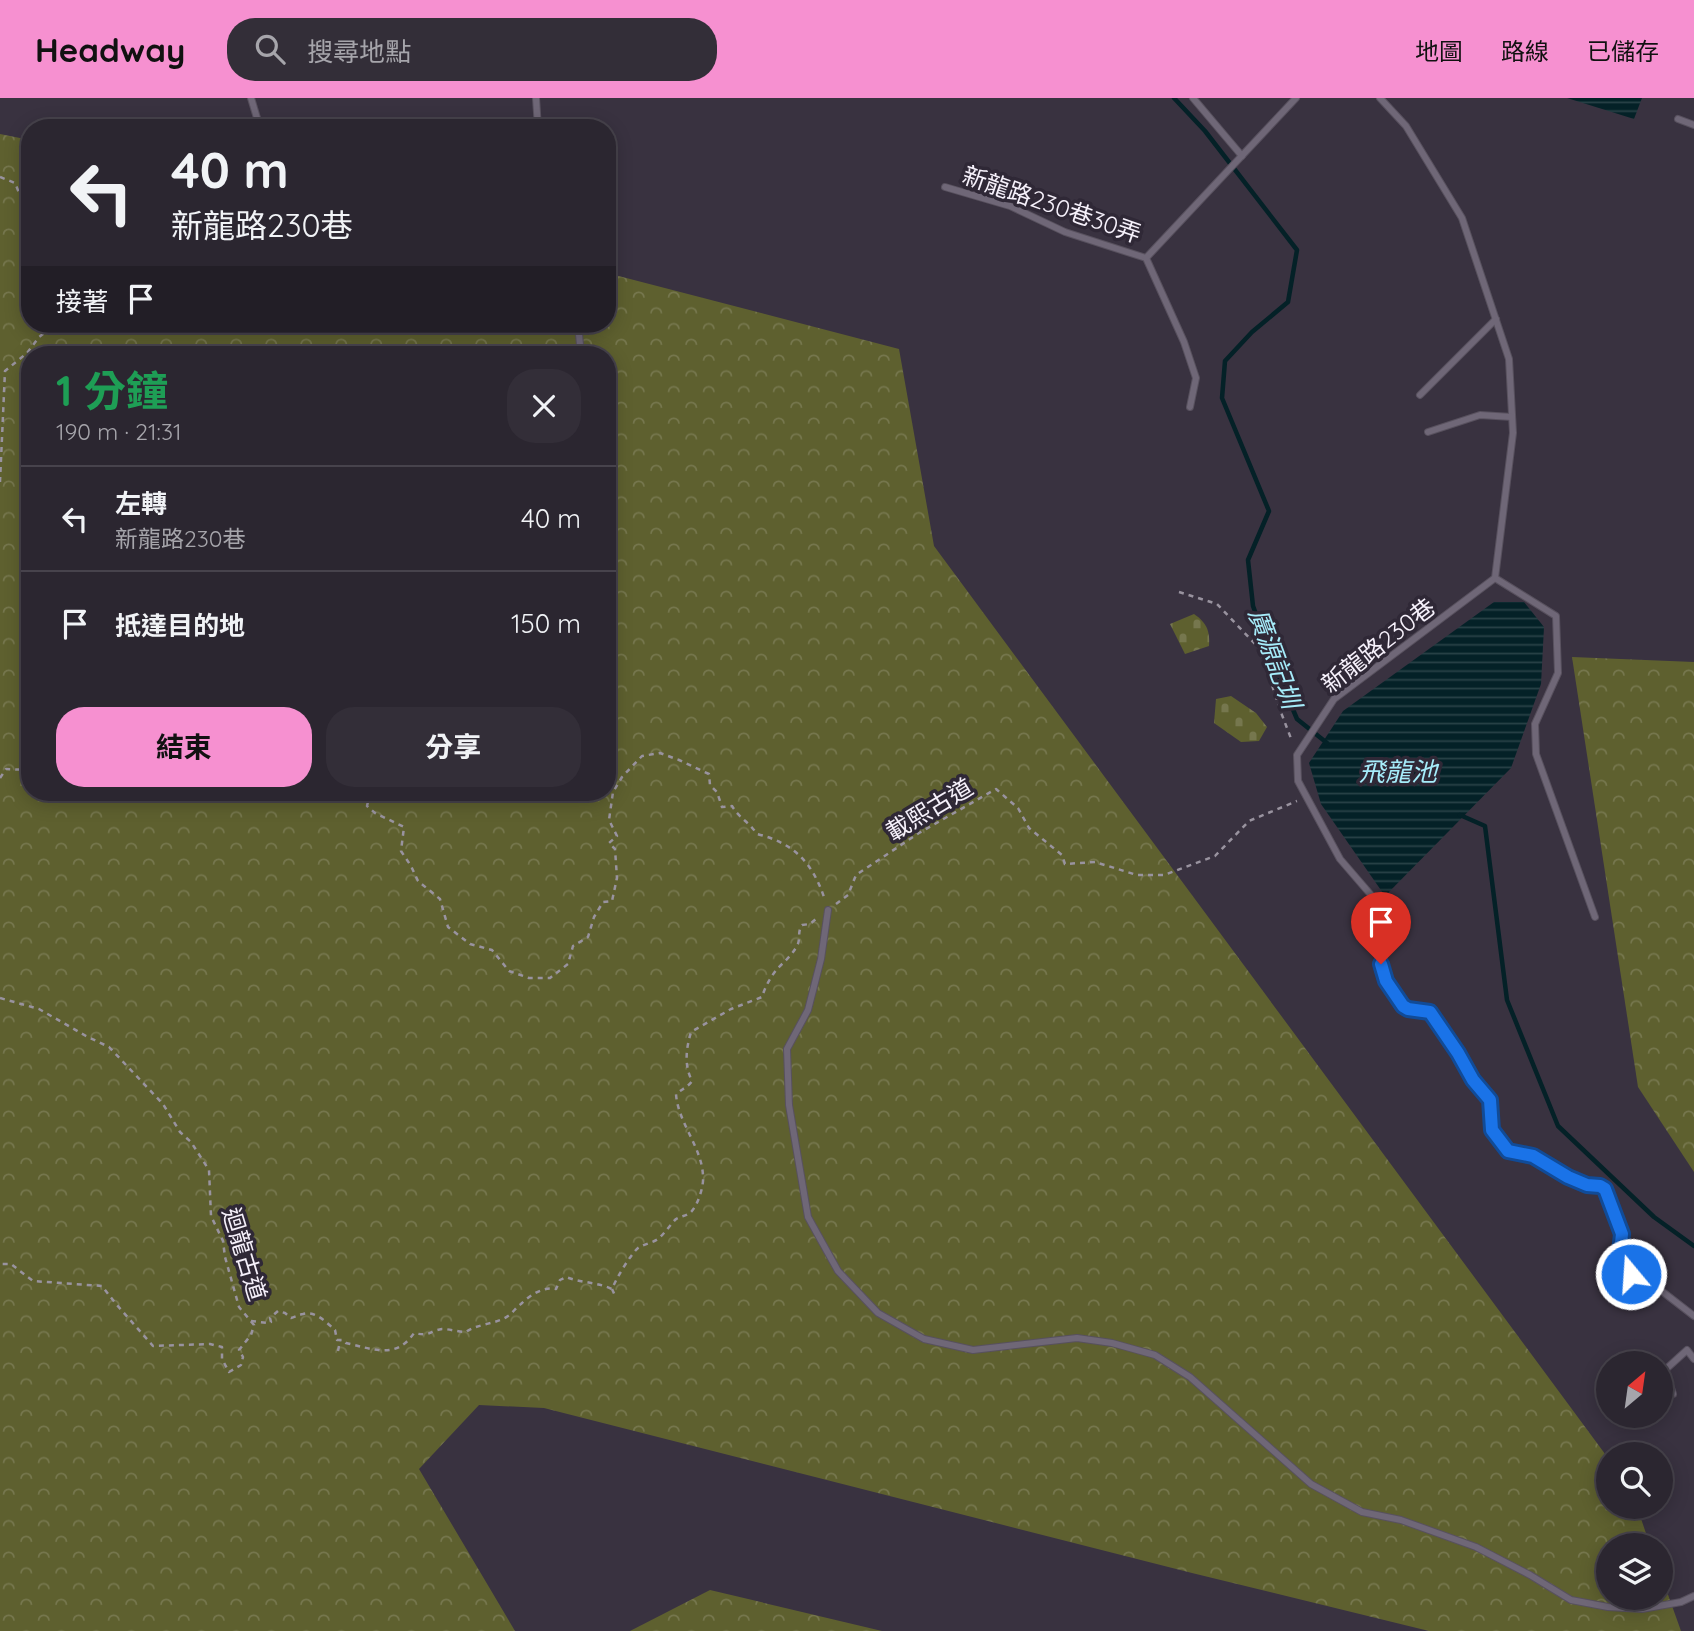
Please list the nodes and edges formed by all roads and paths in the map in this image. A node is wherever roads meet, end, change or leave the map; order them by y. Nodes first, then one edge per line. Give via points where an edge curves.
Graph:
1 (251, 98) edge
2 (536, 98) edge
3 (1193, 98) edge
4 (1296, 98) edge
5 (1380, 98) edge
6 (257, 119) edge
7 (537, 119) edge
8 (1678, 119) dead end
9 (1694, 125) edge
10 (1240, 158) junction
11 (0, 177) edge
12 (945, 187) dead end
13 (21, 198) edge
14 (1146, 258) junction
15 (1496, 319) junction
16 (44, 333) edge
17 (32, 346) edge
18 (21, 358) edge
19 (1420, 395) dead end
20 (1190, 407) dead end
21 (1512, 417) junction
22 (1428, 432) dead end
23 (0, 482) edge
24 (1495, 578) junction
25 (1179, 592) dead end
26 (1297, 755) junction
27 (21, 770) edge
28 (0, 778) edge
29 (616, 787) edge
30 (1307, 797) junction
31 (368, 801) edge
32 (612, 801) edge
33 (828, 910) junction
34 (1595, 917) dead end
35 (0, 998) edge
36 (0, 1264) edge
37 (612, 1289) junction
38 (616, 1298) dead end
39 (1694, 1317) edge
40 (251, 1321) junction
41 (340, 1341) junction
42 (338, 1351) dead end
43 (1694, 1359) edge
44 (1673, 1363) edge
45 (1694, 1596) edge

1 - 6 lane
2 - 7 lane
3 - 10 lane
4 - 10 lane, 新龍路230巷30弄
5 - 15 lane via 1406,126 1462,218
8 - 9 lane
10 - 14 lane, 新龍路230巷30弄
11 - 13 path via 15,183
12 - 14 lane, 新龍路230巷30弄 via 1010,206 1065,232
14 - 20 lane, 新龍路230巷30弄 via 1196,378
15 - 19 lane
15 - 21 lane via 1509,359
16 - 17 path
18 - 23 path via 5,372
21 - 22 lane via 1480,415
21 - 24 lane
24 - 26 lane, 新龍路230巷 via 1334,699
24 - 34 lane via 1556,616 1558,673 1535,724 1536,754
25 - 26 path via 1217,604 1257,646
26 - 30 lane via 1298,781
27 - 28 path via 6,769
29 - 33 path via 642,756 660,754 709,774 722,807 732,806 757,834 780,841 807,863
30 - 33 path, 載熙古道 via 1249,821 1215,856 1164,875 1137,875 1095,862 1065,864 1062,855 1029,828 1018,808 996,789 856,875 848,895
30 - 39 lane via 1340,859 1390,917 1393,938 1381,964 1386,981 1403,1006 1430,1012 1490,1100 1492,1130 1500,1141 1508,1151 1533,1156 1577,1181 1605,1189 1622,1234 1624,1266
31 - 32 path via 375,813 404,827 401,851 418,881 440,899 448,927 470,944 492,950 509,971 529,978 550,978 568,964 573,946 588,937 594,917 604,902 611,901 617,878 615,849 609,843 617,836 609,820
33 - 37 path via 802,925 799,944 762,998 691,1032 686,1058 692,1081 677,1099 704,1178 691,1212 639,1247
33 - 45 lane via 808,1010 788,1049 789,1105 808,1217 838,1271 878,1313 924,1339 973,1350 1077,1338 1155,1355 1190,1377 1311,1484 1362,1512 1401,1520 1475,1547 1571,1600 1642,1609
35 - 40 path, 迴龍古道 via 40,1009 109,1047 158,1098 209,1170 211,1216 223,1241 239,1307
36 - 40 path, 迴龍古道 via 11,1264 33,1281 102,1286 153,1346 222,1347 229,1372 241,1365 239,1350 251,1335
37 - 38 path
37 - 41 path via 566,1277 556,1289 541,1289 509,1315 466,1332 414,1333 394,1350
40 - 41 path via 271,1322 278,1311 291,1318 314,1314 335,1330
41 - 42 path
43 - 44 lane via 1687,1350

